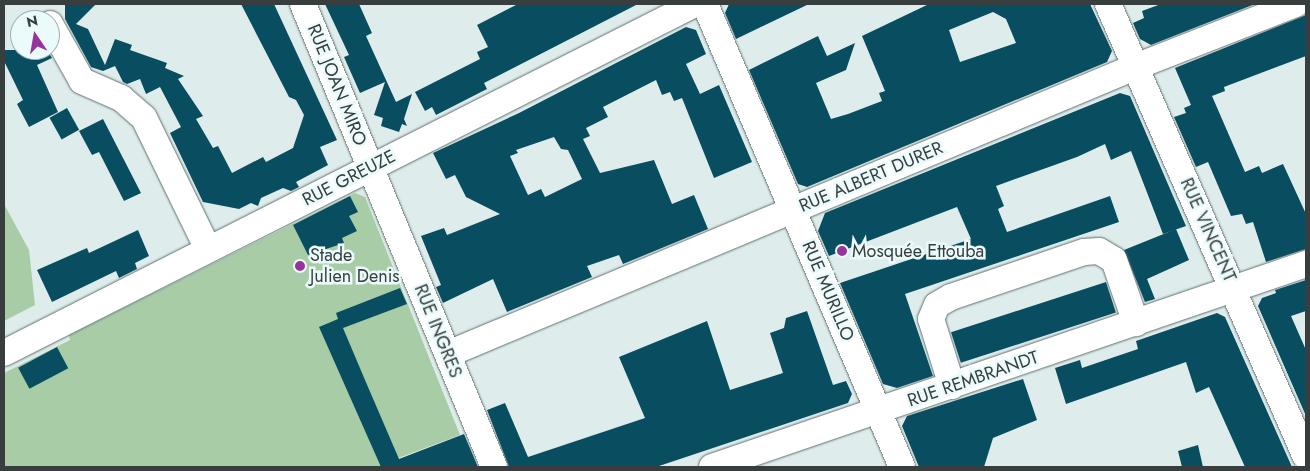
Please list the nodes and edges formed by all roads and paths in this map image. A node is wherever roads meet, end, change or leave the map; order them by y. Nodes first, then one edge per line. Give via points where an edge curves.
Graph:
1 (303, 4) edge
2 (695, 4) edge
3 (705, 4) edge
4 (1108, 4) edge
5 (1296, 4) edge
6 (60, 42) edge
7 (1136, 67) junction
8 (370, 167) junction
9 (793, 209) junction
10 (208, 248) junction
11 (1306, 264) edge
12 (1234, 289) junction
13 (1136, 323) junction
14 (4, 353) edge
15 (448, 354) junction
16 (952, 386) junction
17 (879, 411) junction
18 (1306, 457) edge
19 (494, 467) edge
20 (712, 467) edge
21 (902, 467) edge

1 - 8 street, RUE JOAN MIRO
2 - 8 street, RUE GREUZE
3 - 9 street, RUE MURILLO
4 - 7 street, RUE VINCENT
5 - 7 street, RUE ALBERT DURER
6 - 10 street via 82,81 121,98 144,118
7 - 9 street, RUE ALBERT DURER
7 - 12 street, RUE VINCENT
8 - 10 street, RUE GREUZE
8 - 15 street, RUE INGRES
9 - 15 street, RUE ALBERT DURER
9 - 17 street, RUE MURILLO
10 - 14 street, RUE GREUZE
11 - 12 street, RUE REMBRANDT
12 - 13 street, RUE REMBRANDT
12 - 18 street, RUE VINCENT
13 - 16 street, RUE REMBRANDT
13 - 16 street via 1114,260 1100,251 1084,252 951,297 937,305 931,319
15 - 19 street, RUE INGRES
16 - 17 street, RUE REMBRANDT
17 - 20 street, RUE REMBRANDT
17 - 21 street, RUE MURILLO

